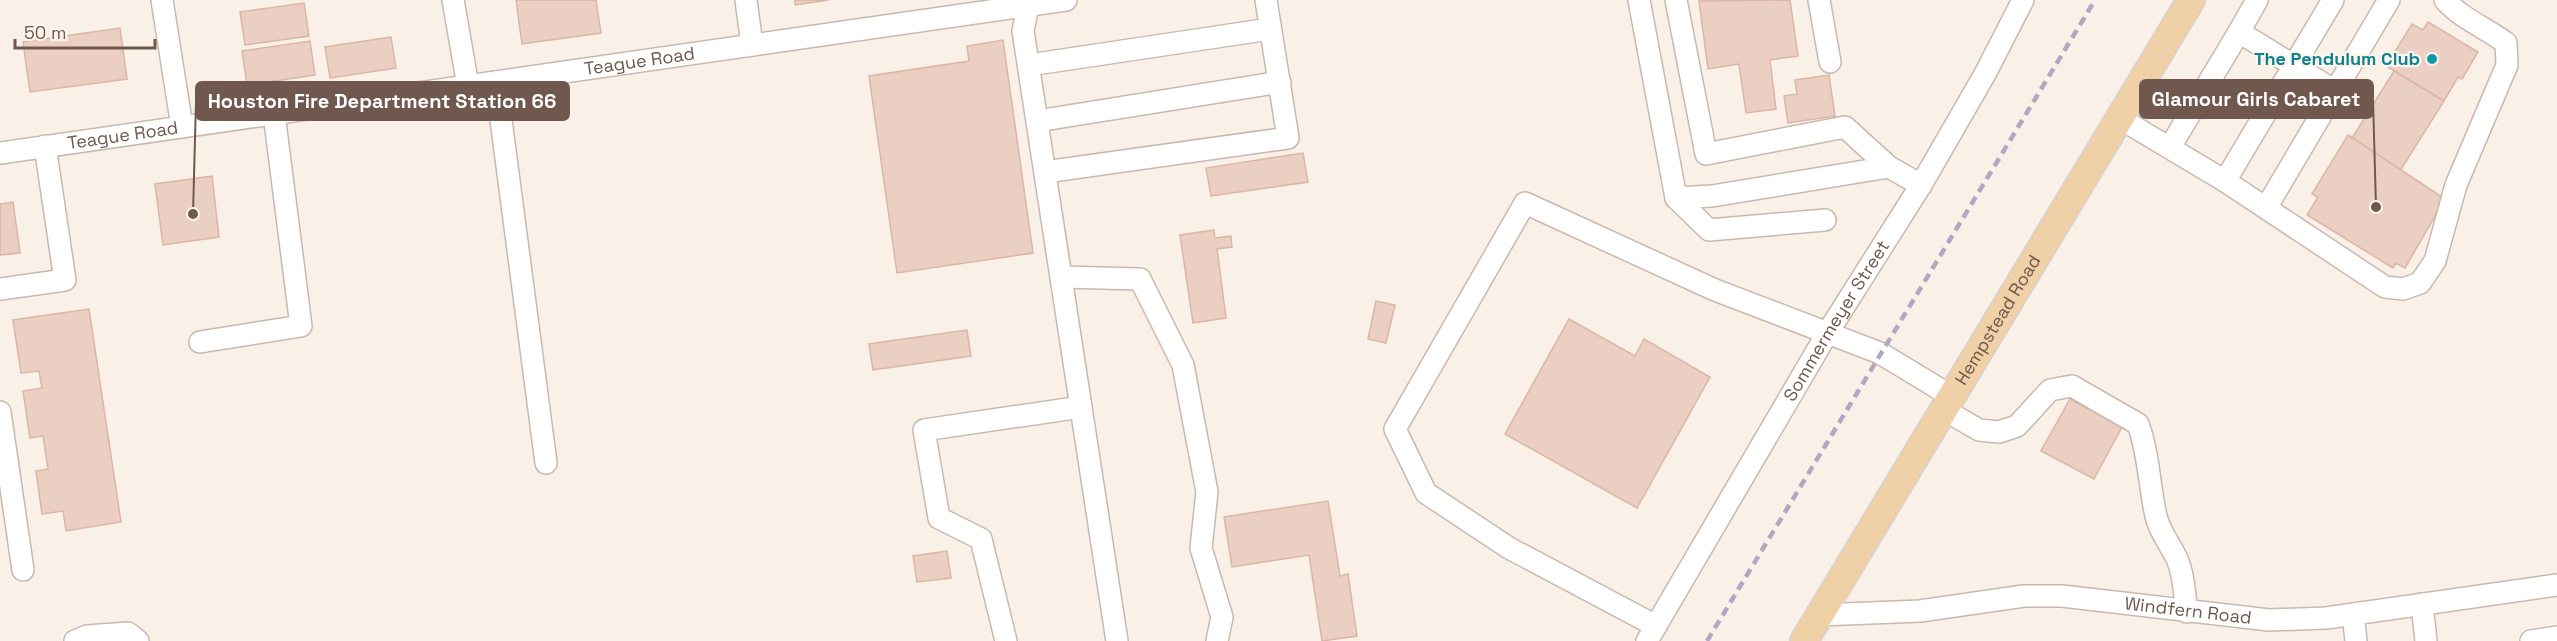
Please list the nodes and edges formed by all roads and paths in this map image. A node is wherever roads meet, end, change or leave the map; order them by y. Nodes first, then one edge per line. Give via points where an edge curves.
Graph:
1 (162, 0) edge
2 (453, 0) edge
3 (746, 0) edge
4 (1066, 0) edge
5 (1266, 0) edge
6 (1639, 0) edge
7 (1676, 0) edge
8 (1819, 0) edge
9 (2023, 0) edge
10 (2191, 0) edge
11 (2257, 0) edge
12 (2333, 0) edge
13 (2389, 0) edge
14 (2445, 0) edge
15 (1029, 3) edge
16 (1270, 29) junction
17 (2238, 32) junction
18 (752, 45) junction
19 (1830, 62) dead end
20 (1029, 65) junction
21 (2293, 65) junction
22 (496, 82) junction
23 (1280, 82) junction
24 (468, 86) junction
25 (2335, 92) junction
26 (274, 114) junction
27 (2121, 119) junction
28 (1037, 121) junction
29 (182, 127) junction
30 (45, 146) junction
31 (2170, 147) junction
32 (0, 153) edge
33 (1889, 167) junction
34 (1045, 172) junction
35 (2225, 181) junction
36 (1921, 185) junction
37 (1676, 198) junction
38 (2266, 208) junction
39 (1826, 220) dead end
40 (1061, 277) junction
41 (0, 289) edge
42 (1828, 332) junction
43 (201, 342) dead end
44 (1947, 403) junction
45 (1081, 407) junction
46 (0, 412) edge
47 (546, 463) dead end
48 (23, 570) dead end
49 (2557, 585) edge
50 (2422, 604) junction
51 (2187, 612) junction
52 (2353, 614) junction
53 (1820, 615) junction
54 (1651, 634) edge
55 (2557, 637) edge
56 (75, 641) edge
57 (138, 641) edge
58 (1006, 641) edge
59 (1117, 641) edge
60 (1217, 641) edge
61 (1804, 641) edge
62 (2356, 641) edge
63 (2426, 641) edge
64 (2531, 641) edge

1 - 29 street
2 - 24 street
3 - 18 street
4 - 15 street, Teague Road
5 - 16 street
6 - 37 street
7 - 33 street via 1706,154 1845,127
8 - 19 street
9 - 36 street, Sommermeyer Street
10 - 27 main road, Hempstead Road
11 - 17 street
12 - 21 street
13 - 25 street
14 - 38 street via 2462,17 2506,43 2507,65 2456,185 2435,261 2420,283 2403,289 2385,287
15 - 18 street, Teague Road
15 - 20 street via 1023,31
16 - 20 street
16 - 23 street
17 - 21 street
17 - 31 street
18 - 22 street, Teague Road
20 - 28 street
21 - 25 street
21 - 35 street
22 - 24 street, Teague Road
22 - 47 street
23 - 28 street
23 - 34 street via 1288,138
24 - 26 street, Teague Road
25 - 38 street
26 - 29 street, Teague Road
26 - 43 street via 301,326
27 - 31 street
27 - 44 main road, Hempstead Road
28 - 34 street
29 - 30 street, Teague Road
30 - 32 street, Teague Road
30 - 41 street via 65,280
31 - 35 street
33 - 36 street
33 - 37 street via 1712,196
34 - 40 street
35 - 38 street
36 - 42 street, Sommermeyer Street
37 - 39 street via 1709,230
40 - 45 street
40 - 60 street via 1140,279 1183,365 1207,492 1201,548 1222,617
42 - 44 street via 1880,353
42 - 54 street, Sommermeyer Street
42 - 54 street via 1715,290 1525,203 1395,429 1426,493
44 - 51 street via 1979,430 1999,432 2017,426 2050,390 2072,386 2138,424 2146,447 2156,516 2175,553
44 - 53 main road, Hempstead Road
45 - 58 street via 924,430 939,518 981,539
45 - 59 street
46 - 48 street
49 - 50 street, Windfern Road
50 - 52 street, Windfern Road
50 - 63 street
51 - 52 street, Windfern Road via 2269,620
51 - 53 street, Windfern Road via 2062,596 2024,596 1920,611
52 - 62 street
53 - 61 main road, Hempstead Road
55 - 64 street
56 - 57 street via 87,636 128,633

